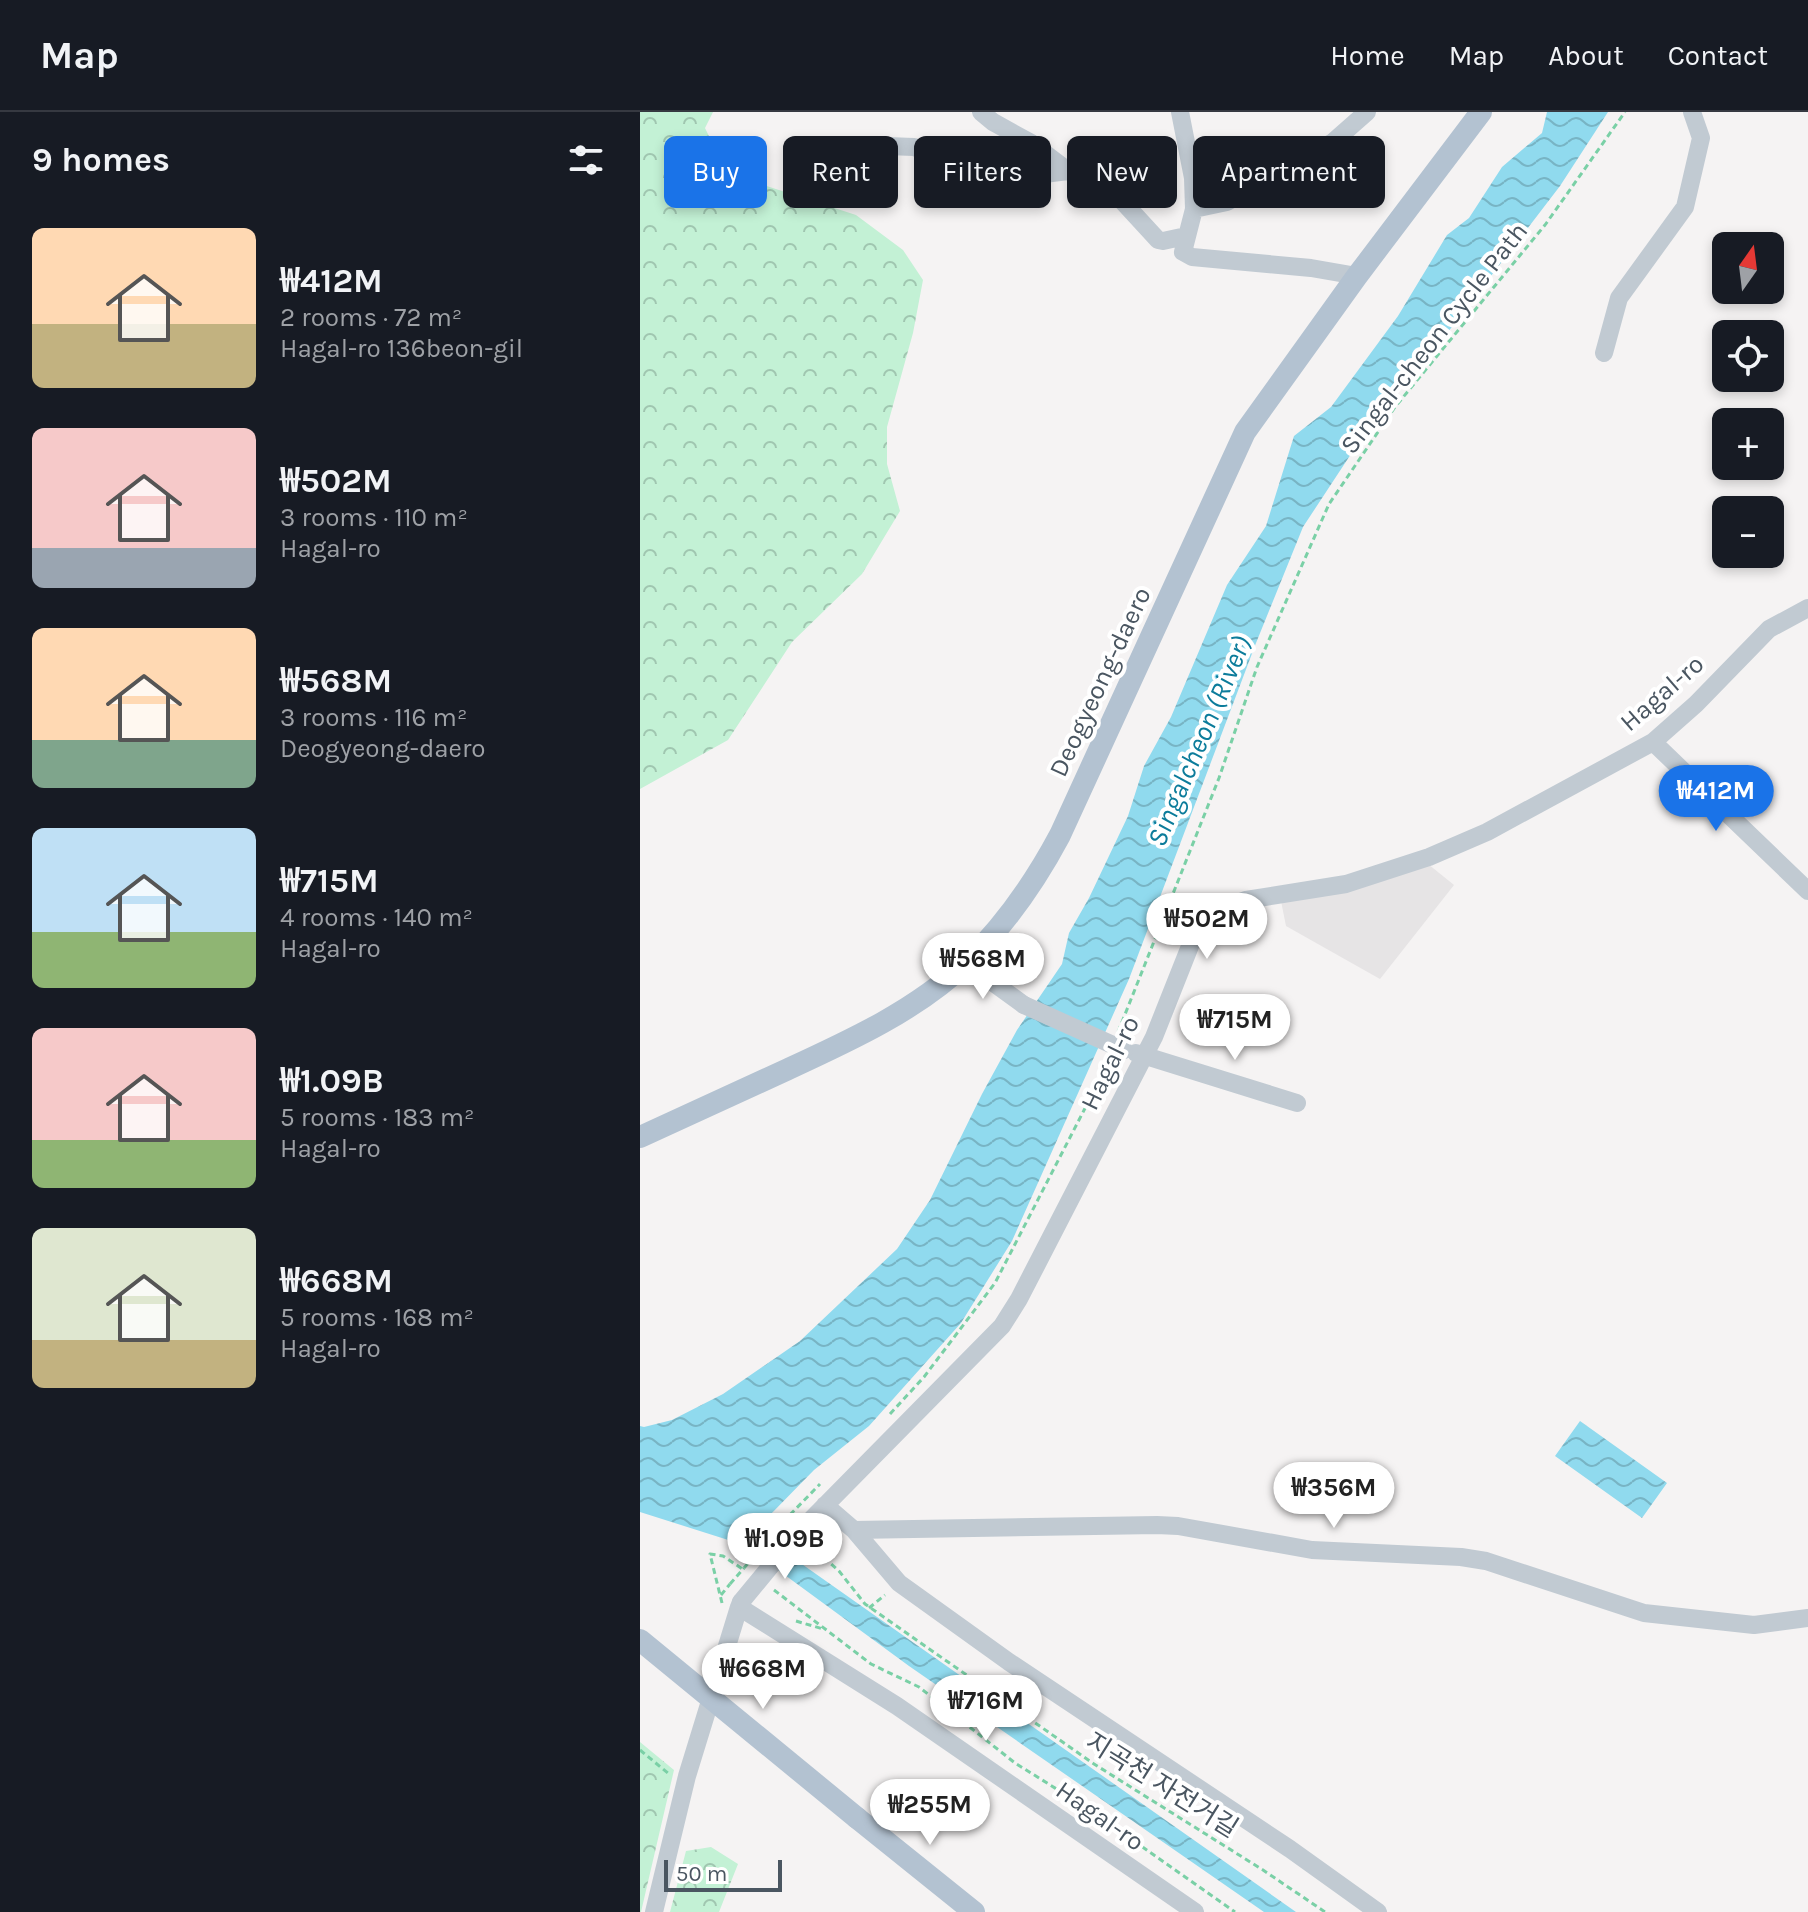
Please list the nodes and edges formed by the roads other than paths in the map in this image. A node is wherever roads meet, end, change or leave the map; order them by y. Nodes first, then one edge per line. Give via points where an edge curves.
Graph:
1 (981, 112) edge
2 (1180, 112) edge
3 (1367, 112) edge
4 (1481, 112) edge
5 (1692, 112) edge
6 (898, 146) edge
7 (1067, 170) edge
8 (1067, 171) edge
9 (1129, 208) edge
10 (1194, 209) junction
11 (1186, 236) junction
12 (1357, 276) junction
13 (1604, 353) dead end
14 (1808, 608) edge
15 (1653, 742) junction
16 (1808, 891) edge
17 (966, 963) junction
18 (1152, 1059) junction
19 (1297, 1103) dead end
20 (640, 1137) edge
21 (825, 1505) junction
22 (854, 1530) junction
23 (740, 1604) junction
24 (1808, 1618) edge
25 (640, 1640) edge
26 (654, 1912) edge
27 (974, 1912) edge
28 (1195, 1912) edge
29 (1378, 1912) edge

1 - 7 street
2 - 10 street via 1190,150
3 - 10 street via 1333,142 1227,202
4 - 12 main road, Deogyeong-daero
5 - 13 street via 1701,138 1685,207 1619,298
6 - 8 street via 1020,173
9 - 11 street via 1158,240
10 - 11 street
11 - 12 street via 1183,252 1192,257
12 - 17 main road, Deogyeong-daero via 1245,432 1060,835 1019,904
14 - 15 street, Hagal-ro via 1769,629
15 - 16 street
15 - 18 street, Hagal-ro via 1487,832 1429,857 1346,884 1246,900 1207,915 1196,931
17 - 18 street, bridge via 1024,1005 1116,1049
17 - 20 main road, Deogyeong-daero via 838,1046
18 - 19 street
18 - 21 street, Hagal-ro via 1002,1326
21 - 22 street
21 - 23 street, Hagal-ro, bridge
22 - 24 street via 1178,1526 1312,1550 1486,1561 1644,1613 1754,1625
22 - 29 street via 899,1583
23 - 26 street via 687,1776
23 - 28 street, Hagal-ro
25 - 27 main road, bridge

